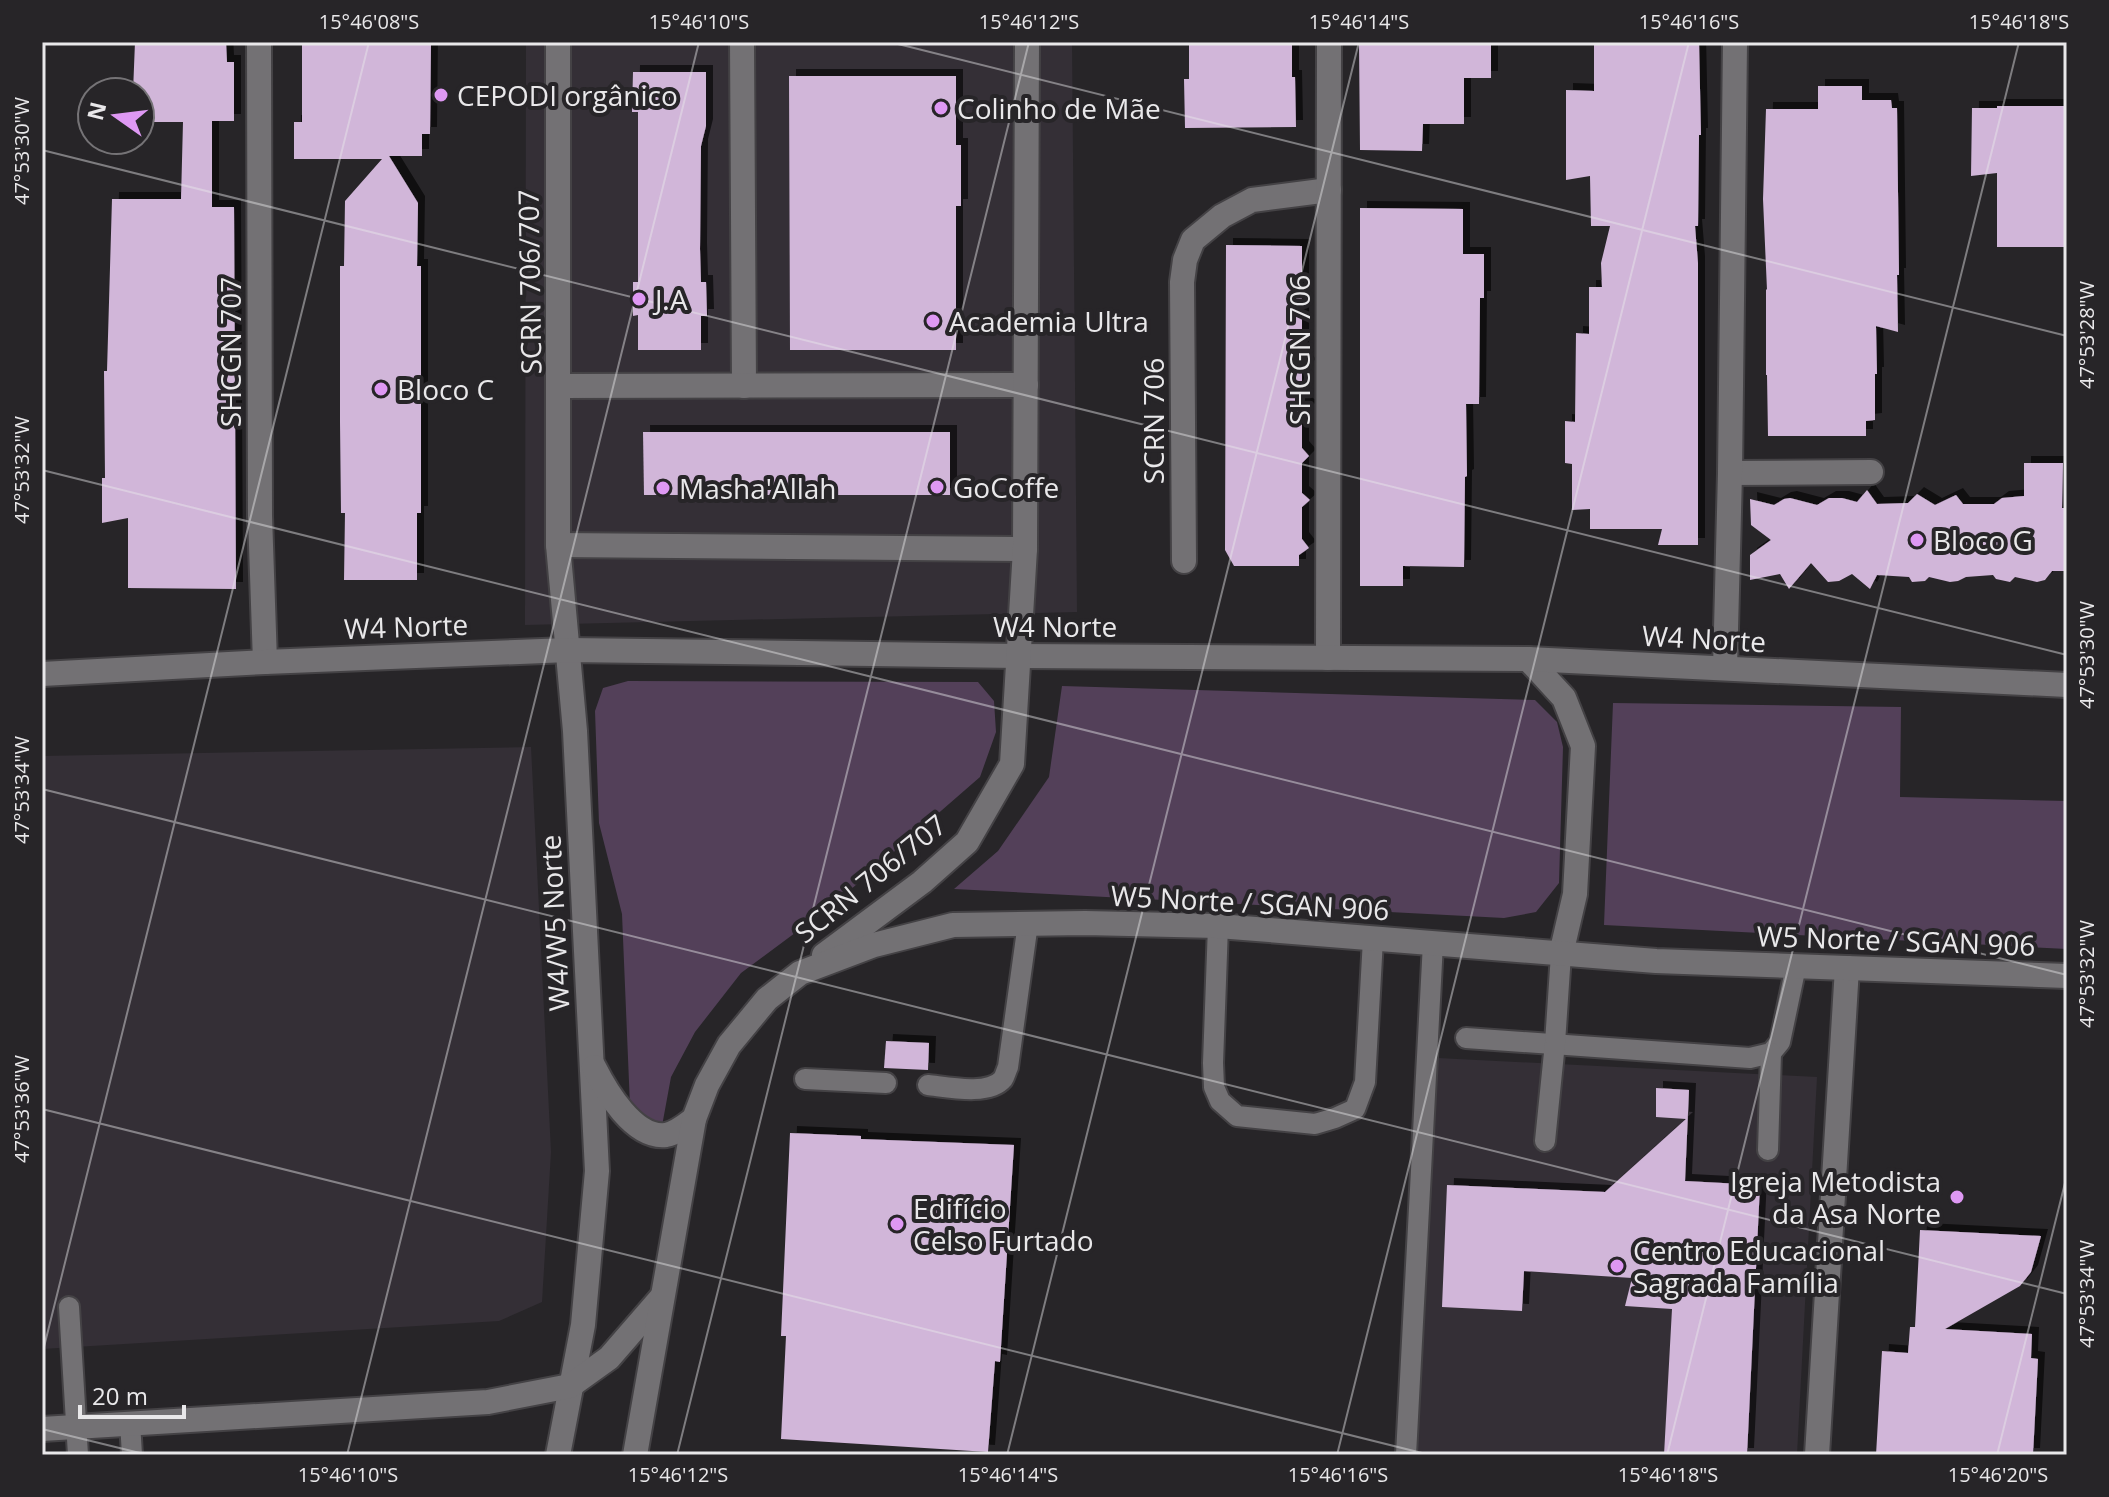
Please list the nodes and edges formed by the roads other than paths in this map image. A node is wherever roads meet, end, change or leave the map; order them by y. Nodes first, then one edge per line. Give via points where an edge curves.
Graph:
1 (259, 42) edge
2 (558, 42) edge
3 (742, 42) edge
4 (1027, 42) edge
5 (1329, 42) edge
6 (1735, 42) edge
7 (1329, 190) junction
8 (1026, 385) junction
9 (558, 386) junction
10 (744, 386) junction
11 (1871, 472) dead end
12 (1730, 473) junction
13 (558, 545) junction
14 (1025, 549) junction
15 (1184, 561) dead end
16 (568, 650) junction
17 (1020, 656) junction
18 (1328, 658) junction
19 (1528, 659) junction
20 (265, 662) junction
21 (1725, 668) junction
22 (42, 674) edge
23 (2067, 685) edge
24 (1028, 923) junction
25 (1218, 926) junction
26 (1373, 939) junction
27 (1433, 943) junction
28 (1561, 954) junction
29 (1796, 966) junction
30 (1847, 968) junction
31 (800, 973) junction
32 (2067, 976) edge
33 (1466, 1038) dead end
34 (1555, 1043) junction
35 (1771, 1053) junction
36 (591, 1062) junction
37 (805, 1079) dead end
38 (886, 1083) dead end
39 (928, 1085) dead end
40 (694, 1119) junction
41 (1545, 1141) dead end
42 (1768, 1150) dead end
43 (662, 1296) junction
44 (69, 1307) dead end
45 (570, 1386) junction
46 (130, 1422) junction
47 (77, 1426) junction
48 (42, 1429) edge
49 (78, 1455) edge
50 (132, 1455) edge
51 (558, 1455) edge
52 (635, 1455) edge
53 (1406, 1455) edge
54 (1817, 1455) edge

1 - 20 main road, SHCGN 707
2 - 9 main road, SCRN 706/707
3 - 10 main road
4 - 8 main road, SCRN 706/707
5 - 7 main road, SHCGN 706
6 - 12 main road
7 - 15 main road, SCRN 706 via 1252,200 1202,231 1185,260
7 - 18 main road, SHCGN 706
8 - 10 main road, SCRN 706/707
8 - 14 main road, SCRN 706/707
9 - 10 main road, SCRN 706/707
9 - 13 main road, W4/W5 Norte
11 - 12 main road
12 - 21 main road
13 - 14 main road
13 - 16 main road, W4/W5 Norte
14 - 17 main road, SCRN 706/707
16 - 17 main road, W4 Norte
16 - 20 main road, W4 Norte
16 - 36 main road, W4/W5 Norte
17 - 18 main road, W4 Norte
17 - 31 main road, SCRN 706/707 via 1012,764 967,842
18 - 19 main road, W4 Norte
19 - 21 main road, W4 Norte
19 - 28 main road via 1564,698 1583,746 1575,894
20 - 22 main road, W4 Norte
21 - 23 main road, W4 Norte
24 - 25 main road, W5 Norte / SGAN 906
24 - 31 main road, W5 Norte / SGAN 906 via 953,925 874,945
24 - 39 lane via 1003,1079 980,1089
25 - 26 main road, W5 Norte / SGAN 906
25 - 26 lane via 1213,1063 1220,1101 1237,1116 1315,1124 1355,1109 1365,1082
26 - 27 main road, W5 Norte / SGAN 906
27 - 28 main road, W5 Norte / SGAN 906
27 - 53 lane
28 - 29 main road, W5 Norte / SGAN 906
28 - 34 lane
29 - 30 main road, W5 Norte / SGAN 906
29 - 35 lane via 1780,1042
30 - 32 main road, W5 Norte / SGAN 906
30 - 54 main road
31 - 40 main road, W5 Norte / SGAN 906 via 767,999 729,1045
33 - 34 lane
34 - 35 lane via 1750,1058
34 - 41 lane
35 - 42 lane
36 - 40 main road via 605,1090 650,1133 676,1132
36 - 45 main road, W4/W5 Norte via 597,1171 583,1325
37 - 38 lane
40 - 43 main road, W5 Norte / SGAN 906
43 - 45 main road via 609,1358
43 - 52 main road
44 - 47 lane
45 - 46 main road via 488,1402
45 - 51 main road, W4/W5 Norte
46 - 47 main road
46 - 50 lane
47 - 48 main road
47 - 49 lane

